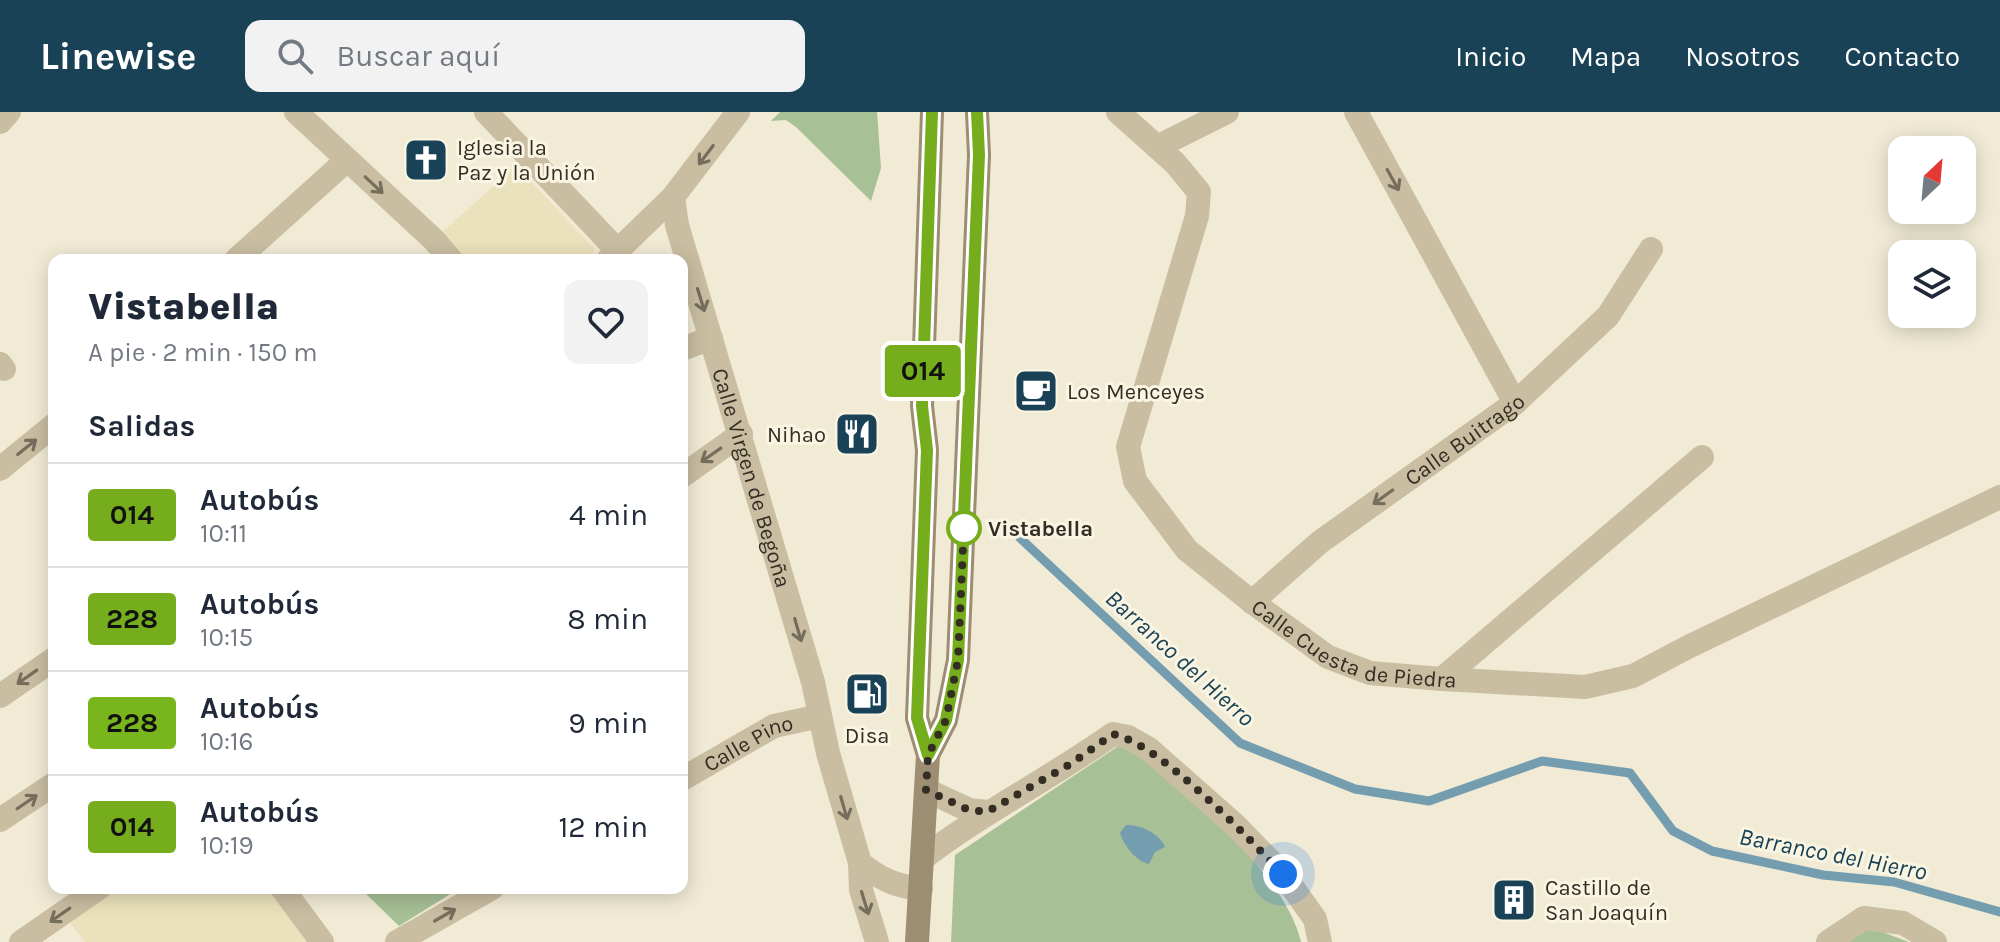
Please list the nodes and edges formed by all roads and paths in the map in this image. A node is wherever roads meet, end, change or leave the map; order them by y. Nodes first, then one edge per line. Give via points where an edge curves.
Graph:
1 (9, 112) edge
2 (296, 112) edge
3 (486, 112) edge
4 (738, 112) edge
5 (932, 112) edge
6 (977, 112) edge
7 (1118, 112) edge
8 (1227, 112) edge
9 (1356, 112) edge
10 (0, 122) edge
11 (1157, 147) junction
12 (347, 160) junction
13 (673, 197) junction
14 (1651, 249) dead end
15 (243, 254) edge
16 (446, 254) edge
17 (611, 254) edge
18 (615, 254) edge
19 (686, 254) edge
20 (688, 262) edge
21 (711, 338) junction
22 (688, 347) edge
23 (1515, 403) junction
24 (48, 431) edge
25 (741, 434) junction
26 (1702, 457) dead end
27 (0, 469) edge
28 (688, 472) edge
29 (2000, 497) edge
30 (1252, 602) junction
31 (48, 663) edge
32 (1442, 679) junction
33 (0, 696) edge
34 (820, 716) junction
35 (928, 755) junction
36 (688, 776) edge
37 (48, 788) edge
38 (926, 790) junction
39 (987, 812) junction
40 (0, 820) edge
41 (922, 859) junction
42 (860, 863) junction
43 (921, 889) junction
44 (90, 894) edge
45 (286, 894) edge
46 (482, 894) edge
47 (408, 940) edge
48 (21, 942) edge
49 (322, 942) edge
50 (877, 942) edge
51 (917, 942) edge
52 (1320, 942) edge
53 (1828, 942) edge
54 (1935, 942) edge

1 - 10 street
2 - 12 street
3 - 17 street
4 -> 13 street
5 - 35 main road via 917,718
6 - 35 main road via 958,660 946,720
7 - 11 street, Calle Cuesta de Piedra
8 - 11 street
9 -> 23 street
11 - 30 street, Calle Cuesta de Piedra via 1199,192 1197,216 1128,447 1135,481 1187,550
12 - 15 street
12 -> 16 street
13 - 18 street
13 -> 19 street, Calle Virgen de Begoña
14 - 23 street, Calle Buitrago via 1608,316
20 -> 21 street, Calle Virgen de Begoña
21 - 22 street
21 - 25 street, Calle Virgen de Begoña
23 -> 30 street, Calle Buitrago via 1320,542
27 -> 24 street
25 -> 28 street
25 -> 34 street, Calle Virgen de Begoña
26 - 32 street
29 - 32 street, Calle Cuesta de Piedra via 1633,676 1585,687
30 - 32 street, Calle Cuesta de Piedra via 1328,657 1370,673
31 -> 33 street
34 - 36 street, Calle Pino via 774,726
34 -> 42 street, Calle Virgen de Begoña
35 - 38 main road
40 -> 37 street
38 - 39 street via 969,810
38 - 41 main road
39 - 41 street
39 - 52 street via 1113,734 1128,737 1149,749 1234,824 1283,874 1315,919
41 - 43 main road
42 - 43 street via 897,886
42 -> 50 street, Calle Virgen de Begoña via 861,890
43 - 51 main road
44 -> 48 street
45 - 49 street
47 -> 46 street
53 - 54 street via 1864,918 1903,923

